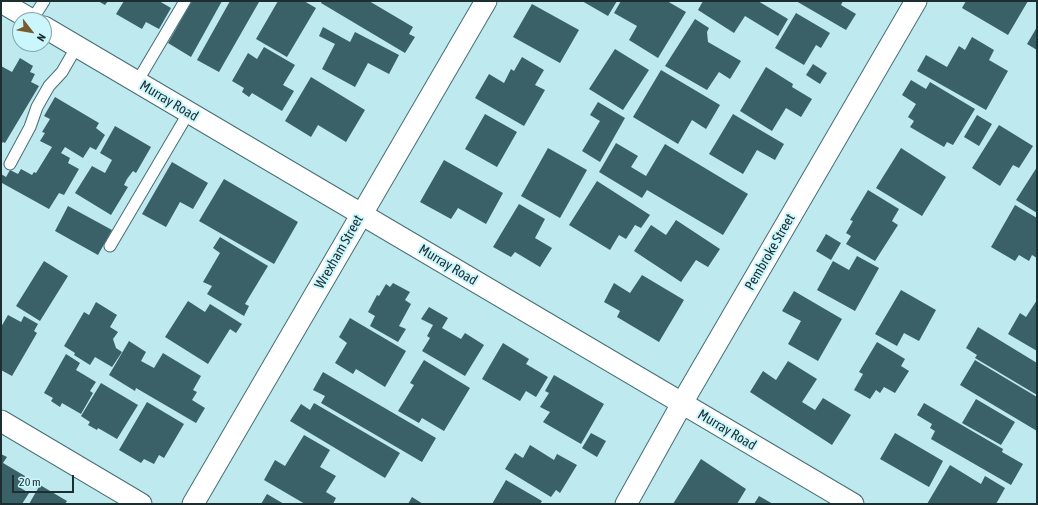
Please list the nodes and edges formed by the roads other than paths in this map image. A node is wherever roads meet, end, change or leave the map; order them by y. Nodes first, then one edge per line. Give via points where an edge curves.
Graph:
1 (44, 1) edge
2 (185, 1) edge
3 (486, 1) edge
4 (916, 1) edge
5 (1, 2) edge
6 (18, 12) edge
7 (37, 12) edge
8 (52, 32) edge
9 (77, 46) junction
10 (137, 82) junction
11 (189, 112) junction
12 (10, 164) dead end
13 (361, 214) junction
14 (110, 246) dead end
15 (682, 403) junction
16 (1, 421) edge
17 (141, 504) edge
18 (193, 504) edge
19 (626, 504) edge
20 (852, 504) edge

1 - 7 lane
2 - 10 lane
3 - 13 street, Wrexham Street
4 - 15 street, Pembroke Street
5 - 6 street
8 - 9 street, Murray Road
9 - 10 street, Murray Road
9 - 12 lane via 37,107 30,127
10 - 11 street, Murray Road
11 - 13 street, Murray Road
11 - 14 lane
13 - 15 street, Murray Road
13 - 18 street, Wrexham Street
15 - 19 street, Pembroke Street
15 - 20 street, Murray Road
16 - 17 street

